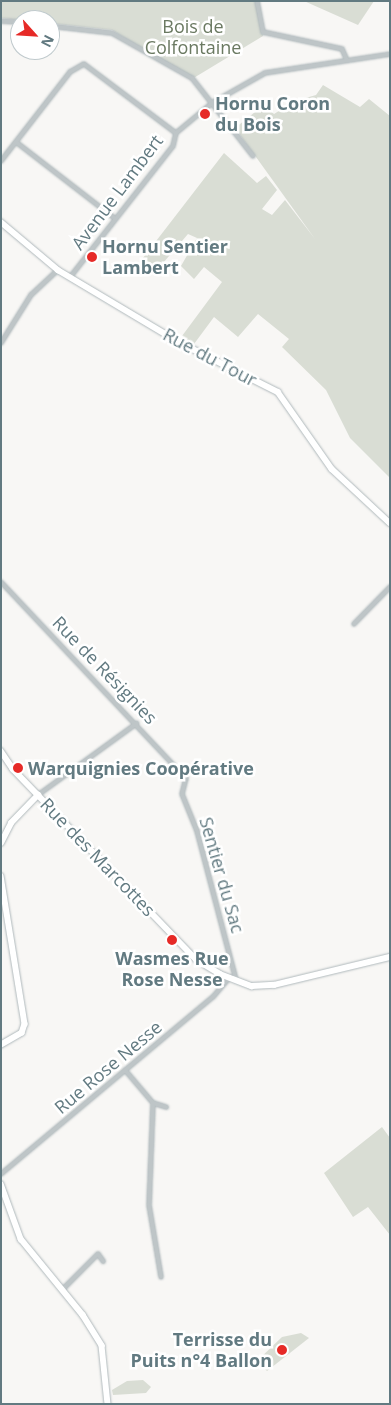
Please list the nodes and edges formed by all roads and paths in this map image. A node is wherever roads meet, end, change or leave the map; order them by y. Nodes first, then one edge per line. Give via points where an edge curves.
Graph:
1 (257, 1) edge
2 (60, 27) edge
3 (390, 54) edge
4 (346, 58) junction
5 (212, 103) junction
6 (176, 133) junction
7 (16, 142) junction
8 (253, 156) dead end
9 (1, 161) edge
10 (112, 217) junction
11 (1, 222) edge
12 (58, 270) junction
13 (71, 276) junction
14 (1, 343) edge
15 (390, 523) edge
16 (1, 582) edge
17 (390, 587) edge
18 (354, 624) dead end
19 (137, 723) junction
20 (1, 751) edge
21 (186, 778) joint
22 (38, 795) junction
23 (1, 843) edge
24 (1, 876) edge
25 (4, 908) edge
26 (390, 957) edge
27 (229, 978) junction
28 (237, 981) junction
29 (1, 1045) edge
30 (125, 1070) junction
31 (153, 1103) junction
32 (166, 1107) dead end
33 (1, 1174) edge
34 (1, 1184) edge
35 (3, 1192) edge
36 (102, 1250) dead end
37 (98, 1254) junction
38 (103, 1261) dead end
39 (161, 1277) dead end
40 (62, 1290) junction
41 (108, 1404) edge

1 - 4 street via 263,32 342,49
2 - 5 street via 112,33 192,78
3 - 4 street, Avenue Lambert
4 - 5 street, Avenue Lambert via 265,73
5 - 6 street, Avenue Lambert
5 - 8 street
6 - 7 street via 84,64 70,72
6 - 10 street, Avenue Lambert via 173,146
7 - 9 street
7 - 10 street
10 - 13 street, Avenue Lambert
11 - 12 street, Rue du Tour
12 - 13 street, Rue du Tour
12 - 14 street via 31,295
13 - 15 street, Rue du Tour via 179,342 278,392 332,469
16 - 19 street, Rue de Résignies
17 - 18 street
19 - 21 street, Rue de Résignies
19 - 22 street, Rue des Marcottes
20 - 22 street
21 - 28 street, Sentier du Sac via 182,794 197,831
22 - 23 street via 11,823
22 - 27 street, Rue des Marcottes via 197,960
24 - 25 street
25 - 29 street via 25,1025 22,1033
26 - 28 street, Rue des Marcottes via 274,985
27 - 28 street, Rue des Marcottes
27 - 30 street, Rue Rose Nesse via 222,989
30 - 31 street
30 - 33 street, Rue Rose Nesse
31 - 32 street
31 - 39 street via 149,1205
34 - 35 street
35 - 40 street via 21,1240
36 - 37 street
37 - 38 street
37 - 40 street
40 - 41 street via 102,1346

